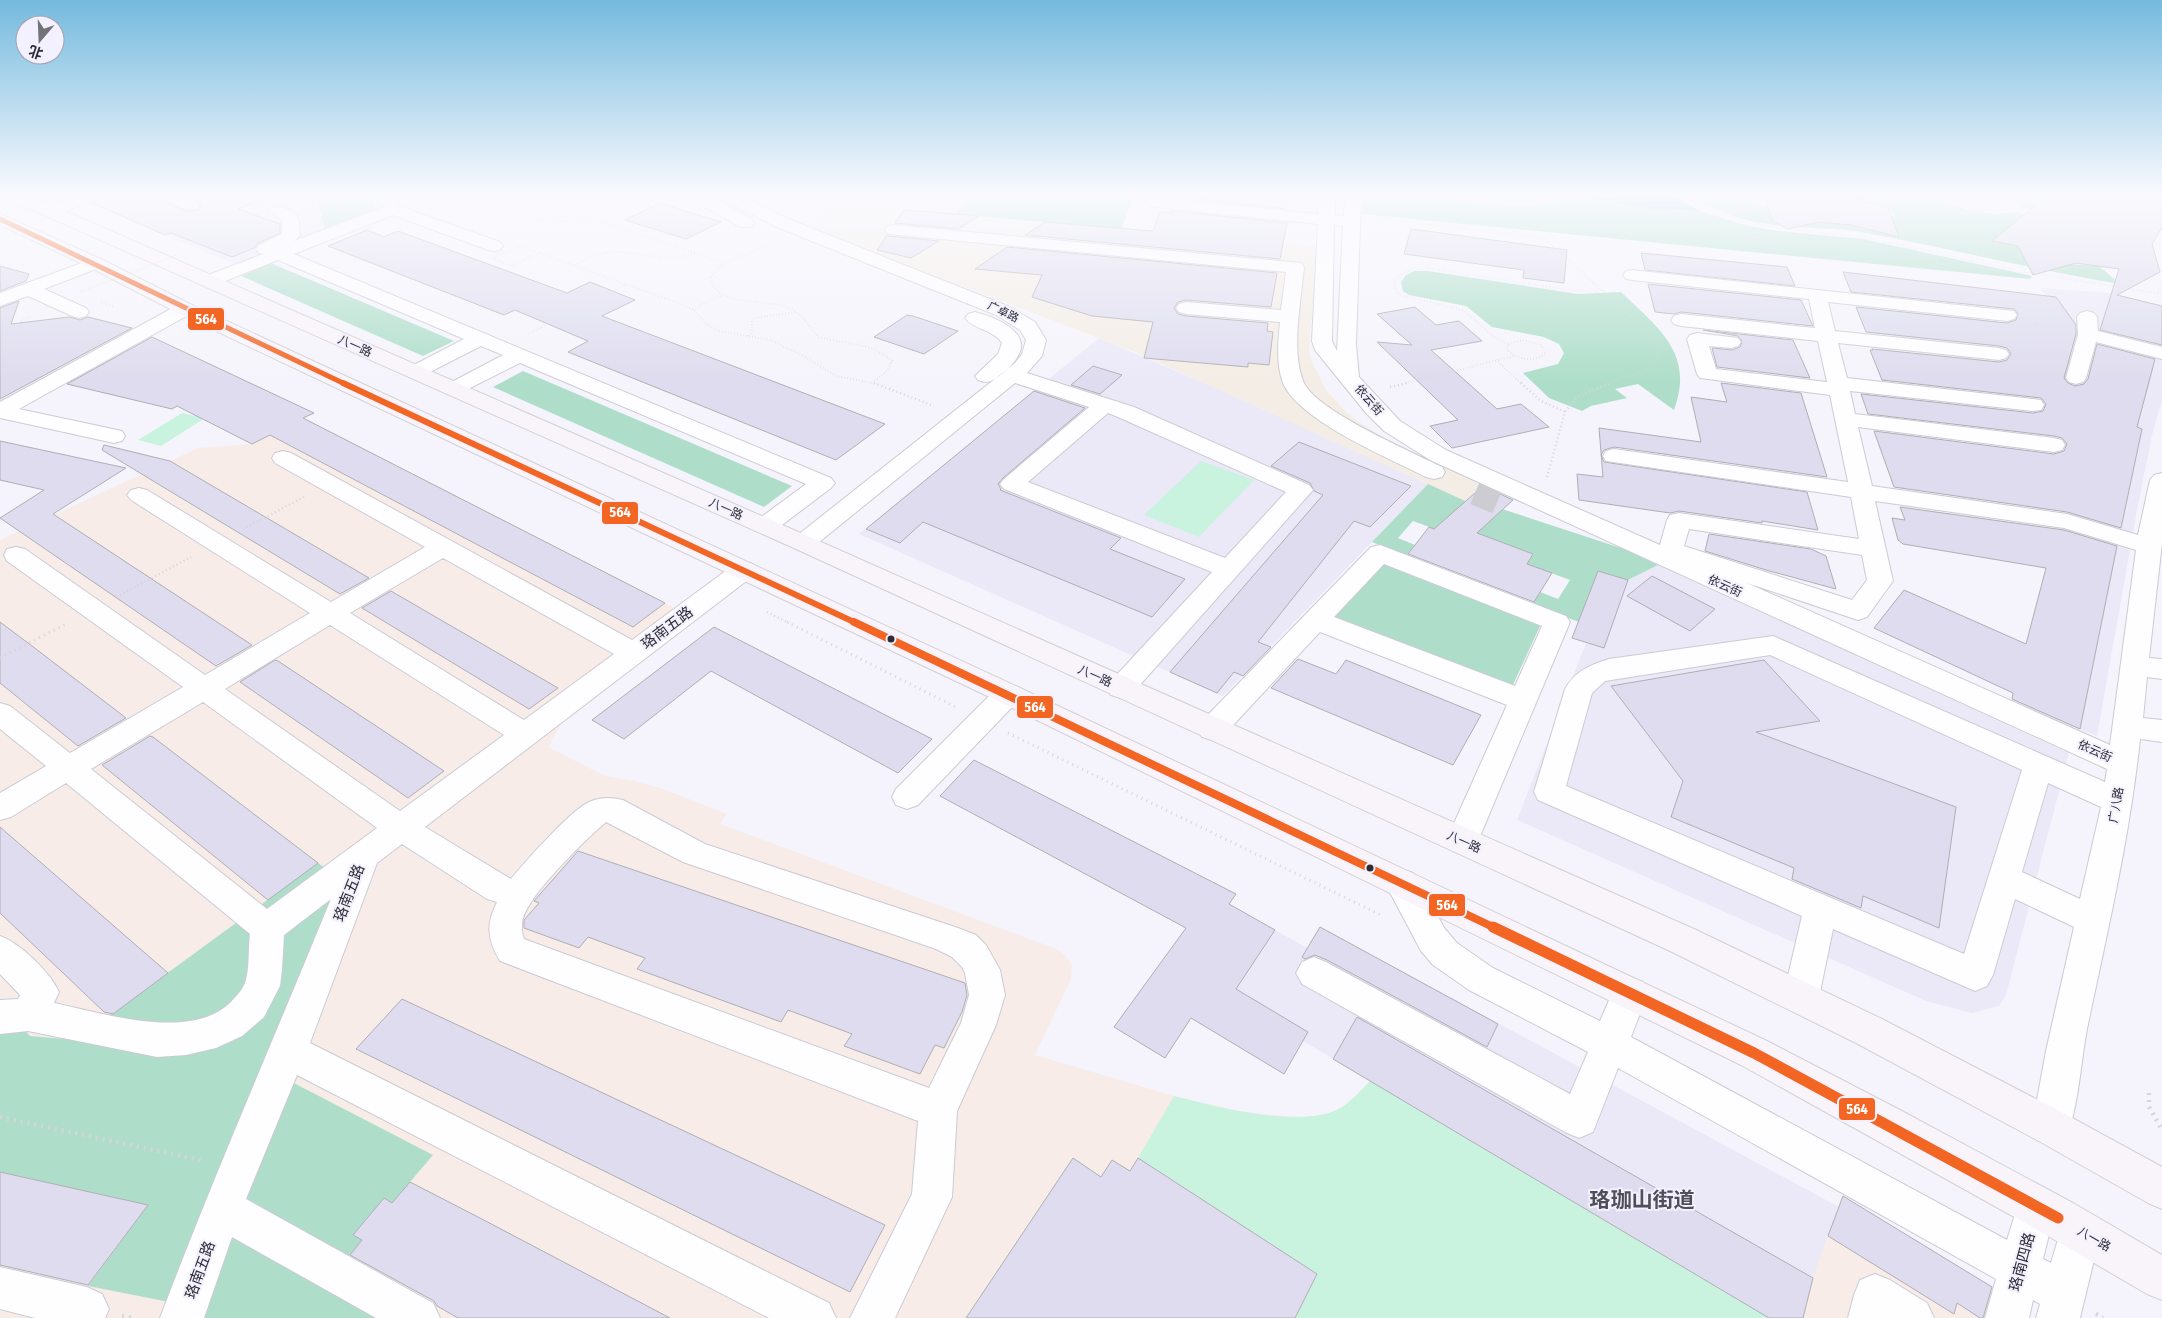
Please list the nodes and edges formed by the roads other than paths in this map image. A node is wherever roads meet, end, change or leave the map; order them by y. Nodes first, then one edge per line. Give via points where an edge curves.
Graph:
1 (81, 258) edge
2 (156, 258) edge
3 (246, 258) edge
4 (268, 258) edge
5 (287, 258) edge
6 (830, 258) edge
7 (870, 258) edge
8 (1192, 258) edge
9 (1324, 258) edge
10 (1350, 258) edge
11 (95, 264) junction
12 (1632, 275) dead end
13 (202, 278) junction
14 (29, 289) junction
15 (1817, 294) junction
16 (0, 300) edge
17 (1186, 308) dead end
18 (185, 309) junction
19 (79, 312) dead end
20 (2007, 316) dead end
21 (1291, 317) junction
22 (1681, 320) dead end
23 (480, 339) junction
24 (1828, 344) junction
25 (2162, 353) edge
26 (1999, 354) dead end
27 (519, 355) junction
28 (415, 372) junction
29 (1013, 374) junction
30 (2076, 378) dead end
31 (1356, 385) junction
32 (1838, 386) junction
33 (453, 389) junction
34 (1104, 405) junction
35 (2033, 405) dead end
36 (950, 409) junction
37 (0, 412) edge
38 (1846, 419) junction
39 (114, 436) dead end
40 (2054, 446) dead end
41 (1614, 456) dead end
42 (283, 458) dead end
43 (1449, 480) tunnel mouth
44 (2162, 480) edge
45 (1862, 492) junction
46 (139, 495) dead end
47 (1506, 506) tunnel mouth
48 (765, 526) junction
49 (2154, 531) edge
50 (1626, 541) junction
51 (803, 543) junction
52 (443, 547) junction
53 (1874, 549) junction
54 (16, 554) dead end
55 (1229, 569) junction
56 (744, 570) junction
57 (331, 613) junction
58 (1316, 620) junction
59 (634, 652) junction
60 (2148, 668) edge
61 (204, 688) junction
62 (1121, 688) junction
63 (1008, 694) junction
64 (1523, 700) junction
65 (0, 713) edge
66 (2127, 726) junction
67 (1212, 729) junction
68 (2162, 731) edge
69 (525, 734) junction
70 (2123, 764) junction
71 (2038, 766) junction
72 (67, 768) junction
73 (907, 797) dead end
74 (2118, 802) junction
75 (0, 808) edge
76 (401, 828) junction
77 (1462, 841) junction
78 (364, 856) junction
79 (2004, 879) junction
80 (1401, 883) junction
81 (517, 895) junction
82 (1820, 909) junction
83 (2092, 920) junction
84 (267, 928) junction
85 (0, 951) edge
86 (1314, 973) dead end
87 (1630, 993) junction
88 (1801, 997) junction
89 (14, 1016) edge
90 (1609, 1044) junction
91 (288, 1051) junction
92 (938, 1110) junction
93 (2051, 1127) junction
94 (2162, 1189) edge
95 (2036, 1206) junction
96 (222, 1208) junction
97 (2080, 1231) junction
98 (2020, 1270) junction
99 (2162, 1279) edge
100 (0, 1288) edge
101 (2061, 1306) edge
102 (87, 1309) dead end
103 (182, 1318) edge
104 (418, 1318) edge
105 (814, 1318) edge
106 (872, 1318) edge
107 (1870, 1318) edge
108 (1912, 1318) edge
109 (2007, 1318) edge

1 - 11 main road, 八一路
2 - 13 main road, 八一路
3 - 13 street
4 - 13 street
5 - 23 street
6 - 36 street via 1000,327 1006,333 1012,345 1008,358
7 - 29 street, 广卓路 via 1022,321 1032,331 1036,344 1032,356
8 - 21 street via 1295,267
9 - 31 street, 依云街 via 1322,341 1327,353
10 - 31 street via 1346,344
11 - 14 street
11 - 18 main road, 八一路
12 - 15 street
13 - 28 main road, 八一路
14 - 16 street
14 - 19 street
15 - 20 street
15 - 24 street
17 - 21 street
18 - 37 street
18 - 56 main road, 八一路
21 - 43 street via 1288,360 1293,382 1306,399 1327,417
22 - 24 street
23 - 27 street
23 - 28 street
24 - 26 street
24 - 32 street
24 - 32 street via 1697,339 1707,374
25 - 30 street via 2087,325
27 - 33 street
27 - 48 street via 823,483
28 - 33 main road, 八一路
29 - 34 street
29 - 36 street, 广卓路
31 - 50 street, 依云街 via 1392,426 1418,444
32 - 35 street
32 - 38 street
33 - 48 main road, 八一路
34 - 55 street via 1301,490
34 - 55 street via 1012,484
36 - 51 street, 广卓路
37 - 39 street
38 - 40 street
38 - 45 street
41 - 45 street
42 - 52 street
44 - 49 street, 广八路
45 - 49 street
45 - 53 street
46 - 57 street
47 - 50 street
48 - 51 main road, 八一路
49 - 60 street, 广八路
50 - 70 street, 依云街
51 - 62 main road, 八一路
52 - 57 street
52 - 59 street
53 - 53 street via 1679,520 1671,550 1858,611 1880,581
54 - 61 street
55 - 62 street
56 - 59 street, 珞南五路
56 - 63 main road, 八一路
57 - 61 street
57 - 69 street
58 - 64 street
58 - 64 street via 1380,553 1558,622
58 - 67 street
59 - 69 street, 珞南五路
60 - 66 street, 广八路
61 - 72 street
61 - 76 street
62 - 67 main road, 八一路
63 - 73 street
63 - 80 main road, 八一路
64 - 77 street
65 - 72 street
66 - 68 street
66 - 70 street, 广八路
67 - 77 main road, 八一路
69 - 76 street, 珞南五路
70 - 74 street, 广八路
71 - 74 street
71 - 79 street
71 - 82 street via 1773,644 1609,669 1595,674 1579,689 1549,792
72 - 75 street
72 - 84 street
74 - 83 street, 广八路
76 - 78 street, 珞南五路
76 - 81 street via 499,889
77 - 88 main road, 八一路
78 - 84 street
78 - 91 street, 珞南五路
79 - 82 street via 1975,975
79 - 83 street
80 - 87 main road, 八一路
80 - 90 street via 1432,940 1459,965
81 - 92 street via 504,928 505,939 512,950
81 - 92 street via 592,816 603,809 612,809 694,853 964,946 982,970 986,995 978,1025
82 - 88 street
83 - 93 street, 广八路
84 - 89 street via 259,994 231,1023 211,1032 185,1040 157,1040
85 - 89 street via 41,992
86 - 90 street via 1579,1119
87 - 90 street
87 - 95 main road, 八一路 via 1754,1053
88 - 93 main road, 八一路
90 - 98 street
91 - 96 street, 珞南五路
91 - 105 street
92 - 106 street via 932,1197
93 - 94 main road, 八一路
95 - 97 main road, 八一路
95 - 98 street, 珞南四路
96 - 103 street, 珞南五路
96 - 104 street
97 - 99 main road, 八一路
97 - 101 street
98 - 101 street
98 - 109 street, 珞南四路
100 - 102 street
107 - 108 street via 1875,1295

